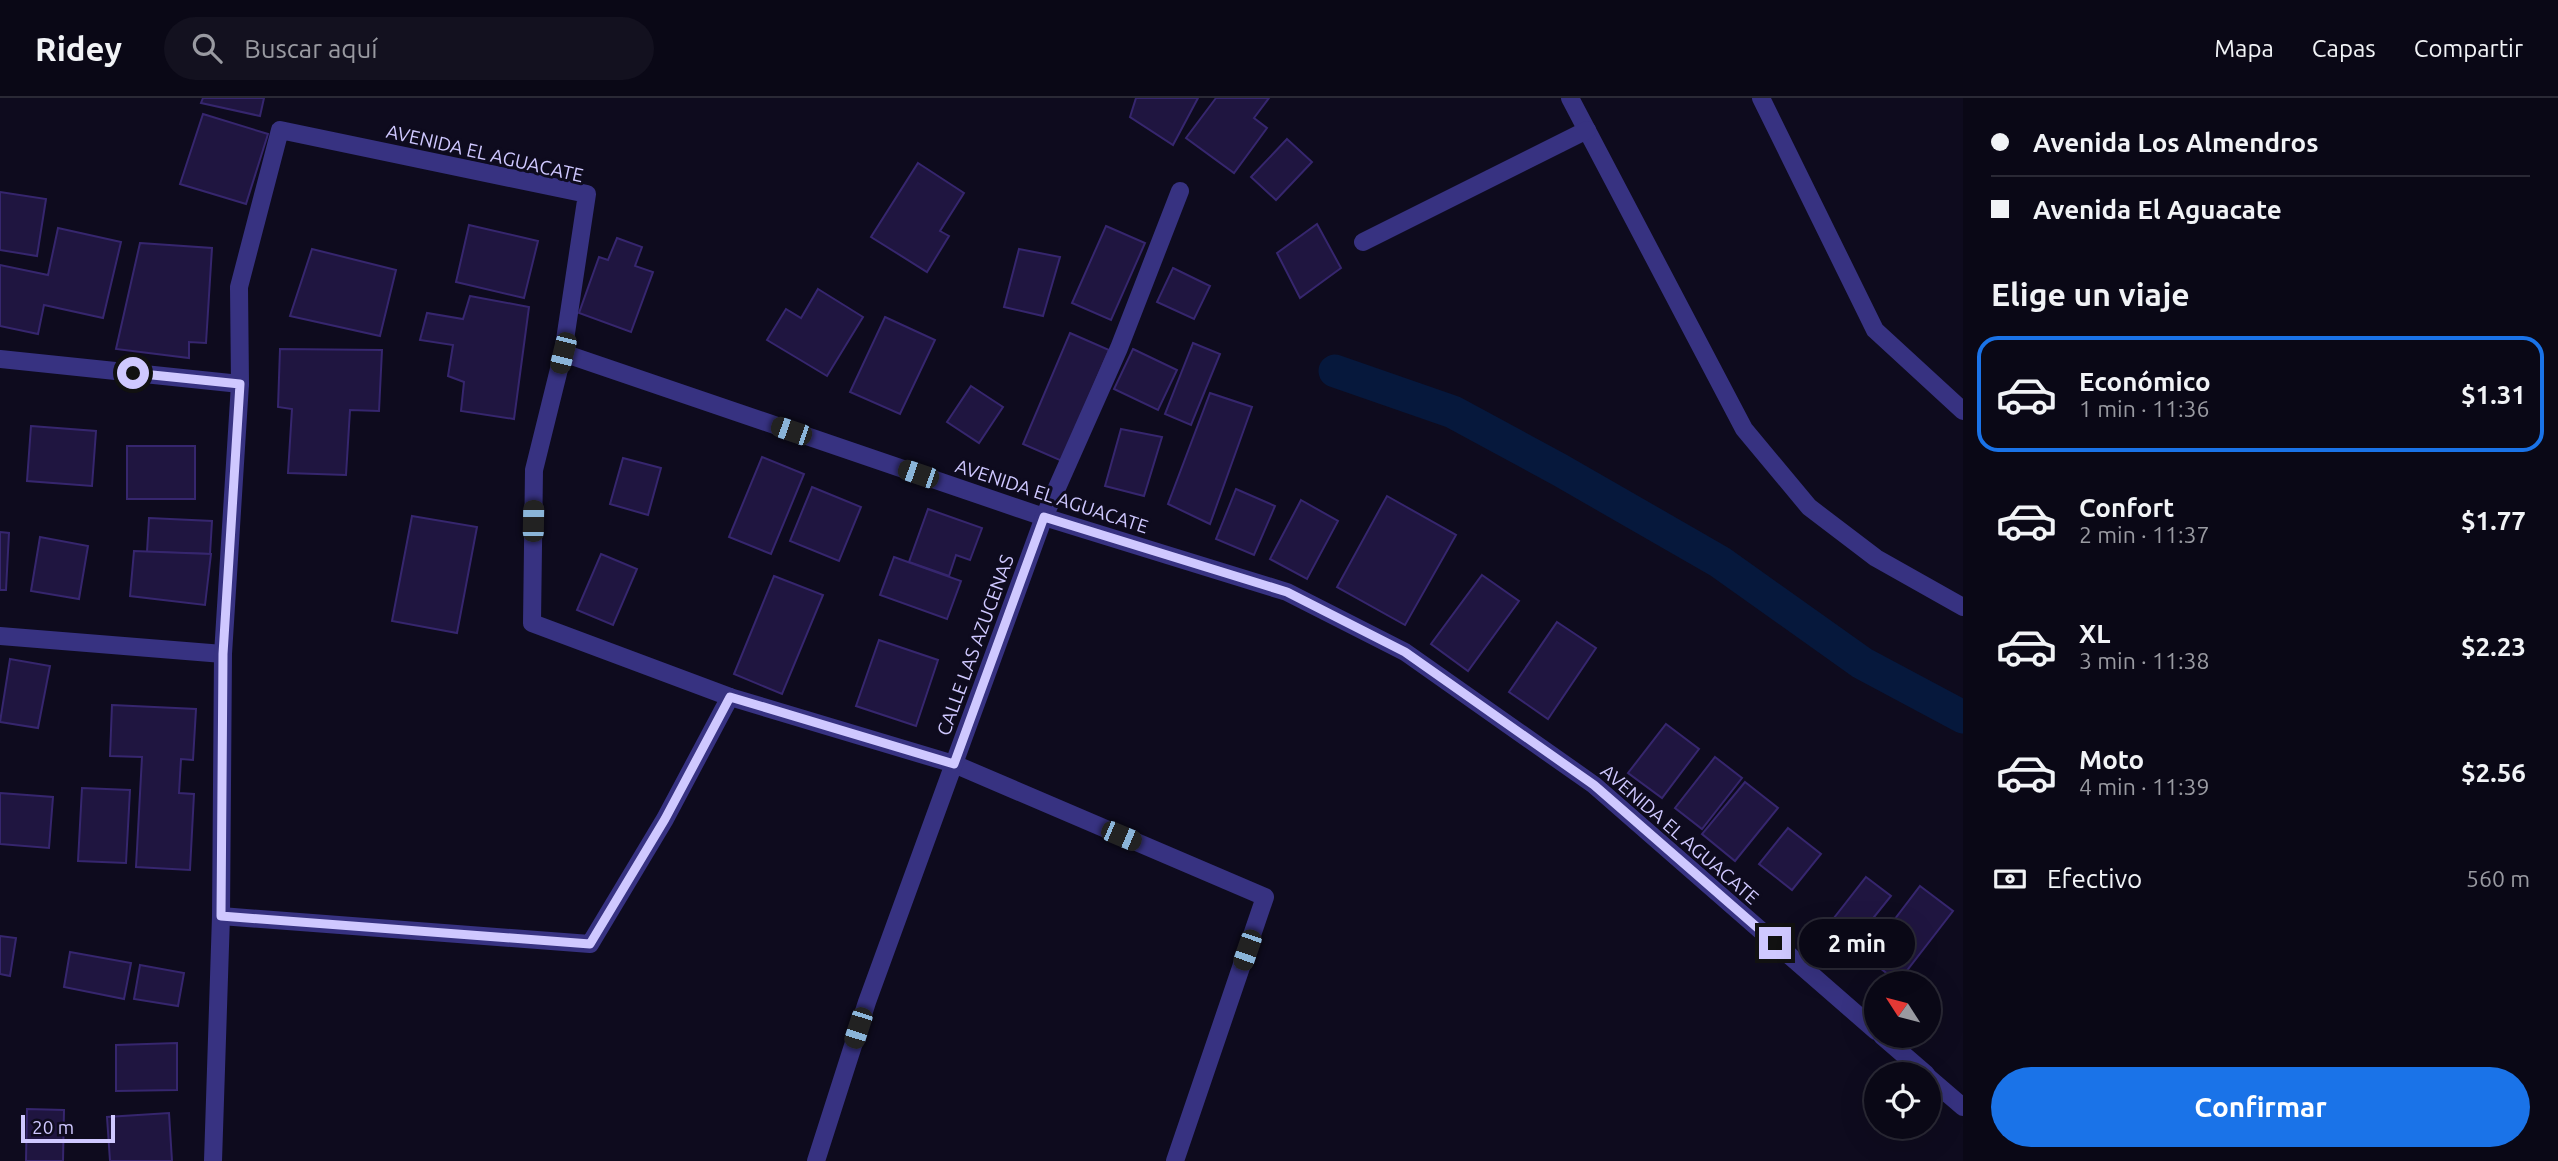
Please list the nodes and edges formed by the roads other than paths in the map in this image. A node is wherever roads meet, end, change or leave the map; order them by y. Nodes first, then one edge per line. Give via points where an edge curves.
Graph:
1 (1570, 98) edge
2 (1761, 98) edge
3 (1587, 131) junction
4 (1180, 191) dead end
5 (1363, 242) dead end
6 (563, 353) junction
7 (0, 359) edge
8 (240, 384) junction
9 (1963, 411) edge
10 (1044, 517) junction
11 (1963, 607) edge
12 (0, 636) edge
13 (223, 654) junction
14 (730, 697) junction
15 (954, 764) junction
16 (221, 916) junction
17 (1864, 1021) edge
18 (1896, 1048) edge
19 (1911, 1062) edge
20 (1941, 1088) edge
21 (1963, 1107) edge
22 (212, 1161) edge
23 (816, 1161) edge
24 (1175, 1161) edge

1 - 3 street
2 - 9 street via 1875,330
3 - 5 street
3 - 11 street via 1744,429 1809,507 1876,558
4 - 10 street, CALLE LAS AZUCENAS via 1119,348
6 - 8 street, AVENIDA EL AGUACATE via 587,194 280,130 239,287
6 - 10 street, AVENIDA EL AGUACATE
6 - 14 street via 534,470 532,623
7 - 8 street
8 - 13 street
10 - 15 street, CALLE LAS AZUCENAS
10 - 17 street, AVENIDA EL AGUACATE via 1287,592 1405,652 1594,785
12 - 13 street
13 - 16 street
14 - 15 street
14 - 16 street via 665,819 590,944
15 - 23 street, CALLE LAS AZUCENAS via 867,1002
15 - 24 street via 1265,897
16 - 22 street
18 - 19 street
20 - 21 street

